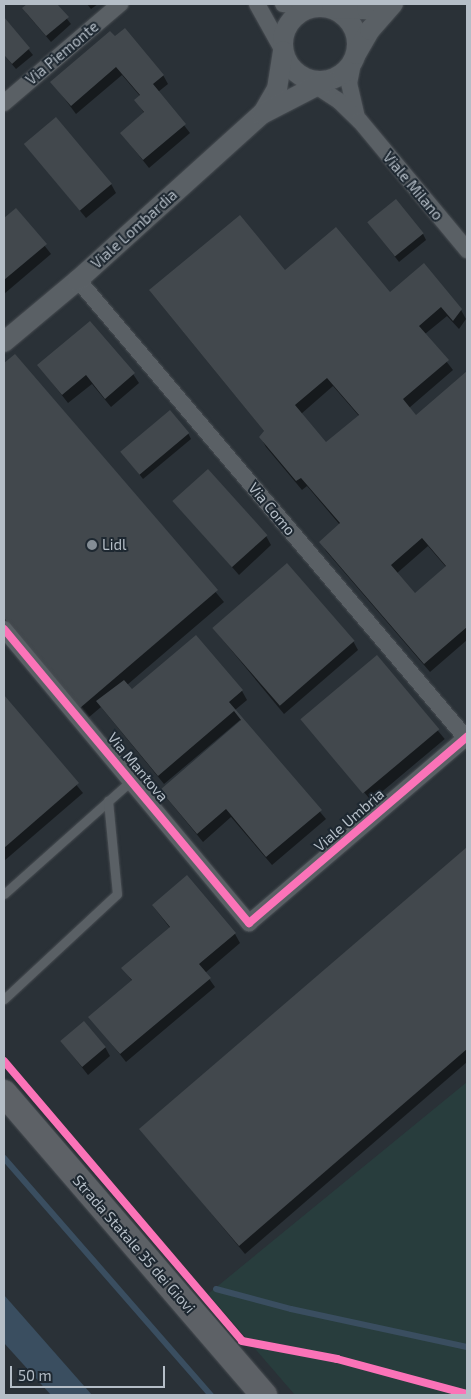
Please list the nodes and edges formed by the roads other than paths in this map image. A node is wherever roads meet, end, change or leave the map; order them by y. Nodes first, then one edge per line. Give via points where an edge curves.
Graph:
1 (120, 4) edge
2 (257, 4) edge
3 (283, 4) edge
4 (389, 4) edge
5 (393, 4) edge
6 (321, 7) junction
7 (283, 51) junction
8 (355, 57) junction
9 (315, 81) junction
10 (4, 103) edge
11 (262, 114) junction
12 (360, 121) junction
13 (467, 250) edge
14 (78, 280) junction
15 (4, 342) edge
16 (4, 630) edge
17 (467, 737) edge
18 (130, 781) junction
19 (108, 800) junction
20 (4, 894) edge
21 (250, 923) joint
22 (4, 998) edge
23 (4, 1093) edge
24 (264, 1395) edge

1 - 10 street, Via Piemonte
2 - 7 street
3 - 6 street
4 - 6 street via 367,9
5 - 8 street via 370,30
6 - 7 street via 300,12 290,22 283,37
6 - 8 street via 339,12 352,25 357,38
7 - 9 street via 290,66
7 - 11 street, Viale Lombardia via 277,89
8 - 9 street via 344,72
8 - 12 street via 349,83
9 - 11 street, Viale Lombardia
9 - 12 street, Viale Milano
11 - 14 street, Viale Lombardia
12 - 13 street, Viale Milano
14 - 15 street, Viale Lombardia
14 - 17 street, Via Como
16 - 18 street, Via Mantova
17 - 21 street, Viale Umbria
18 - 19 lane
18 - 21 street, Via Mantova
19 - 20 lane
19 - 22 lane via 117,894
23 - 24 main road, Strada Statale 35 dei Giovi

